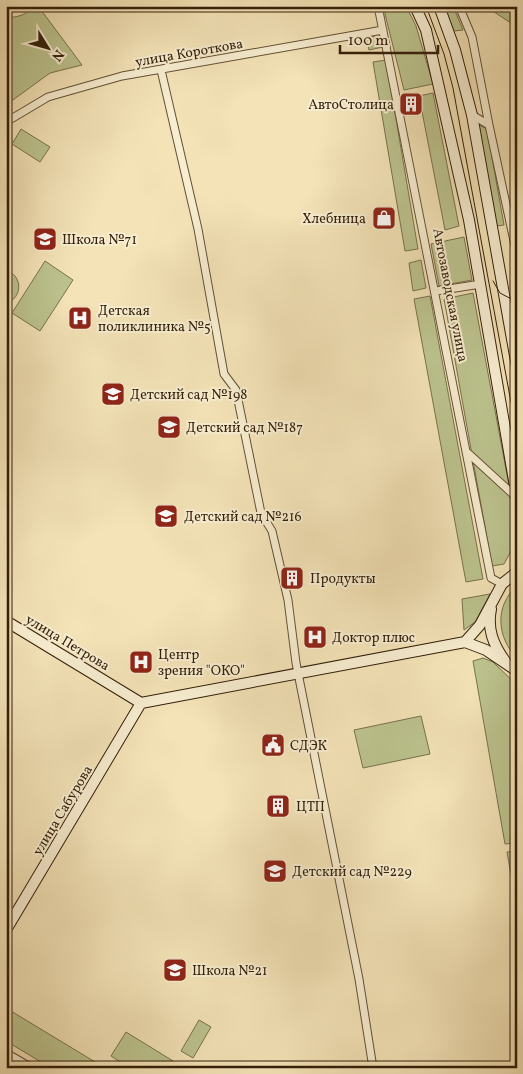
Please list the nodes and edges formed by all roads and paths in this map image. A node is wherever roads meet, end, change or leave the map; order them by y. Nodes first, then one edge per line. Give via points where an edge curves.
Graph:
1 (378, 6) edge
2 (415, 6) edge
3 (439, 6) edge
4 (459, 6) edge
5 (383, 30) junction
6 (161, 70) junction
7 (472, 115) junction
8 (6, 122) edge
9 (490, 125) junction
10 (517, 255) edge
11 (481, 284) junction
12 (436, 291) junction
13 (517, 367) edge
14 (468, 453) junction
15 (517, 498) edge
16 (516, 570) edge
17 (502, 584) junction
18 (492, 604) junction
19 (6, 621) edge
20 (465, 642) junction
21 (505, 661) junction
22 (517, 671) edge
23 (299, 673) junction
24 (141, 703) junction
25 (6, 930) edge
26 (6, 1052) edge
27 (32, 1068) edge
28 (373, 1068) edge

1 - 5 street, Автозаводская улица
2 - 11 main road via 426,30
3 - 7 main road via 455,50
4 - 9 street via 472,37
5 - 6 street, улица Короткова
5 - 12 street, Автозаводская улица
6 - 8 street, улица Короткова via 122,76 48,97
6 - 23 street via 198,229 224,374 236,390 261,513 272,531 288,600
7 - 9 street
7 - 13 main road
9 - 10 street
11 - 12 street
11 - 15 main road
12 - 14 street, Автозаводская улица
14 - 15 street
14 - 17 street, Автозаводская улица via 491,578
16 - 17 main road
17 - 18 main road
18 - 20 main road
18 - 21 main road via 491,634
19 - 24 main road, улица Петрова
20 - 21 main road
20 - 23 main road
21 - 22 main road
23 - 24 main road
23 - 28 street via 359,979
24 - 25 main road, улица Сабурова
26 - 27 street

